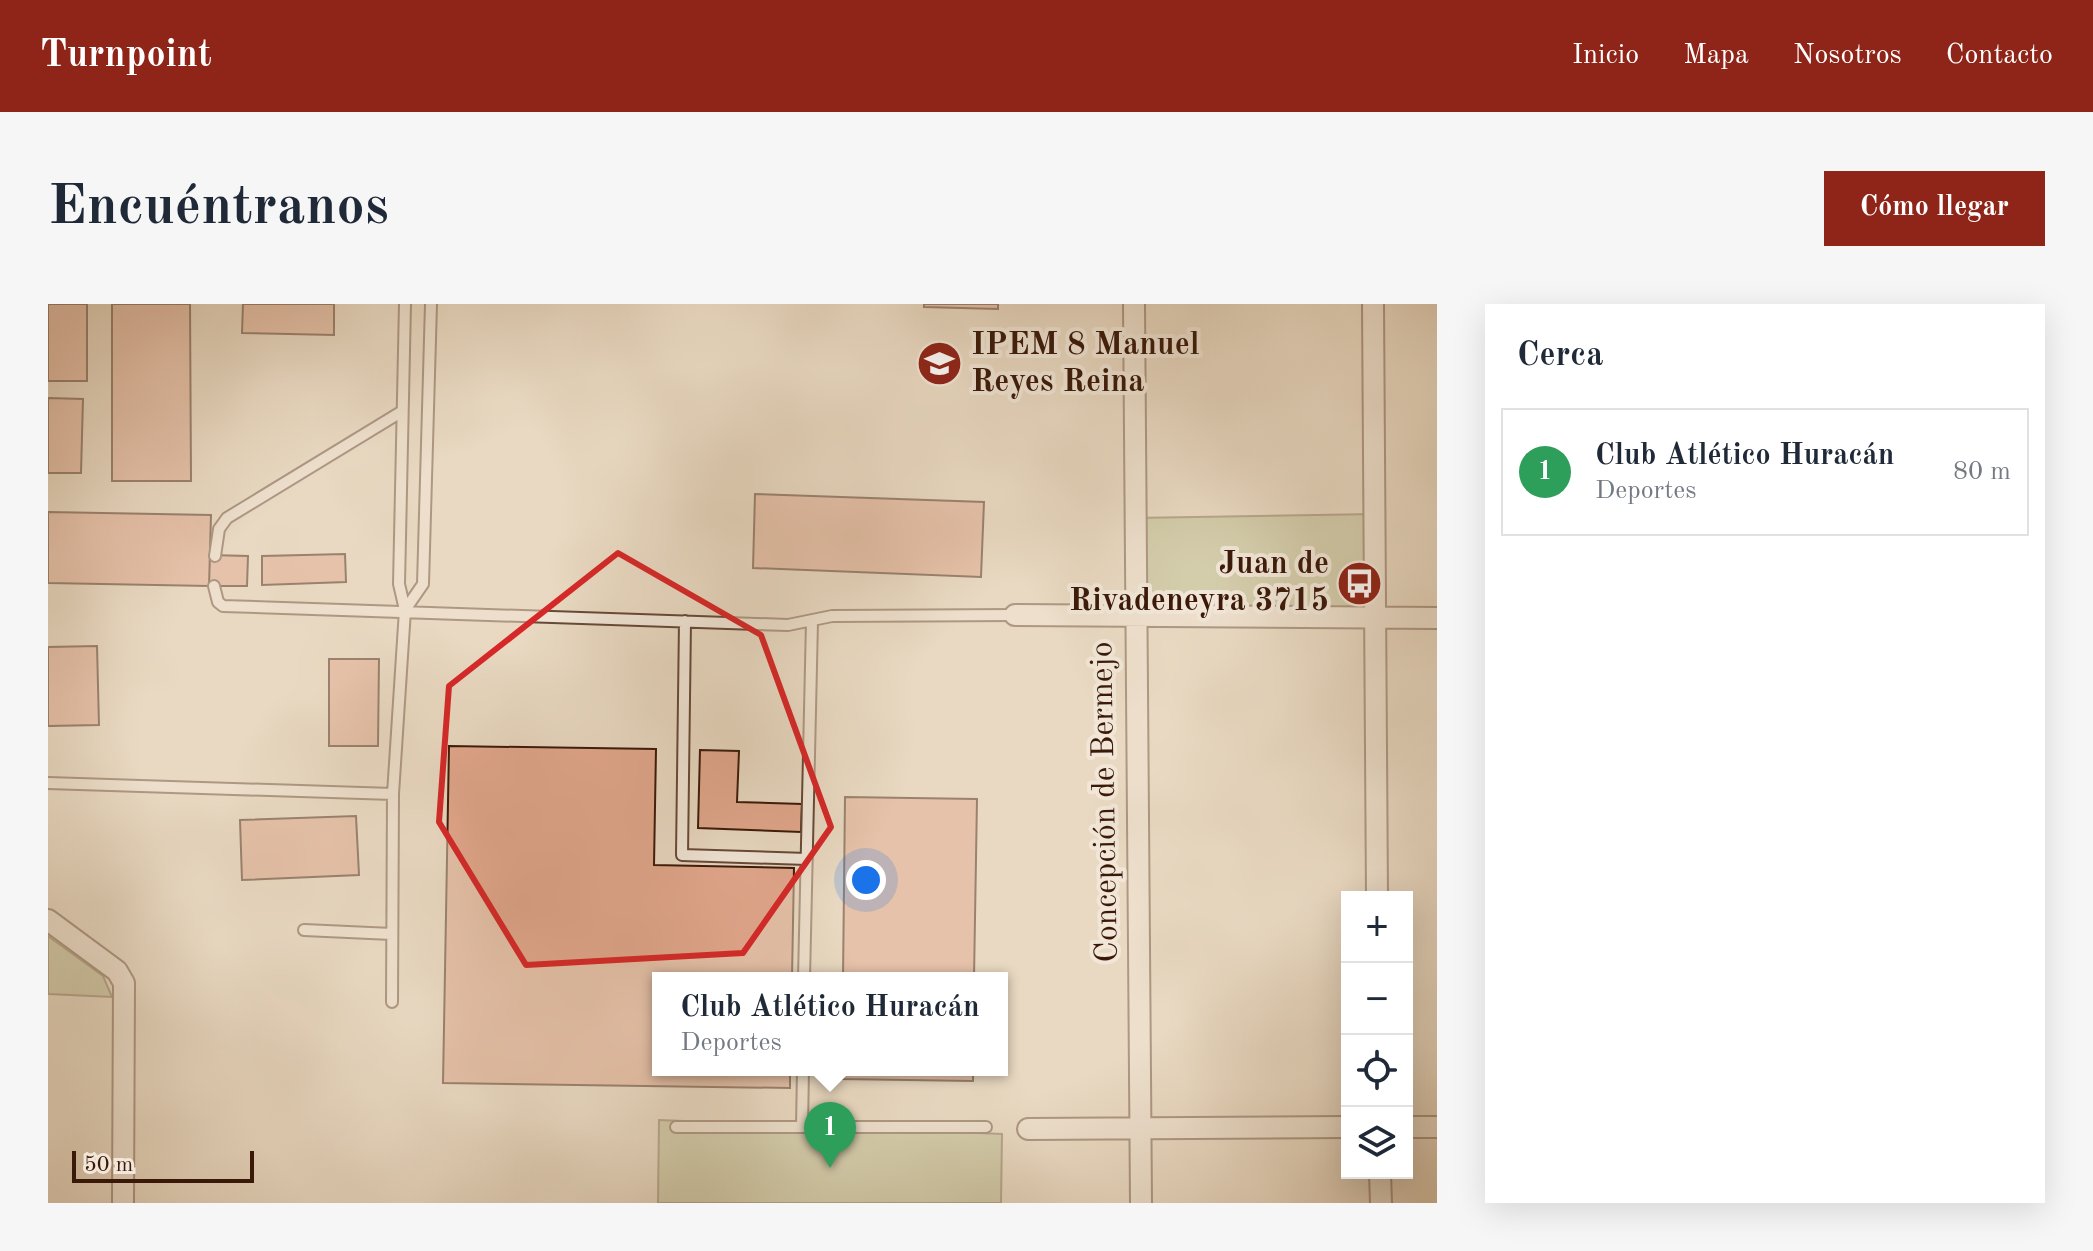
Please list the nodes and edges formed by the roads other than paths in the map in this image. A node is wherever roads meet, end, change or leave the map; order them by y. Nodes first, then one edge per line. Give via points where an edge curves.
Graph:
1 (405, 304) edge
2 (431, 304) edge
3 (1134, 304) edge
4 (1373, 304) edge
5 (401, 412) junction
6 (215, 556) dead end
7 (214, 586) dead end
8 (405, 610) junction
9 (1015, 615) joint
10 (1134, 615) junction
11 (1375, 618) junction
12 (1437, 618) edge
13 (685, 621) junction
14 (812, 621) junction
15 (48, 783) edge
16 (393, 794) junction
17 (807, 859) junction
18 (1377, 891) edge
19 (48, 920) edge
20 (304, 930) dead end
21 (392, 934) junction
22 (804, 972) edge
23 (392, 1002) dead end
24 (803, 1076) edge
25 (676, 1127) dead end
26 (802, 1127) junction
27 (986, 1127) dead end
28 (1341, 1127) edge
29 (1413, 1127) edge
30 (1437, 1127) edge
31 (1028, 1129) dead end
32 (1141, 1129) junction
33 (1380, 1179) edge
34 (123, 1203) edge
35 (1141, 1203) edge
36 (1381, 1203) edge

1 - 5 lane
2 - 8 lane via 423,584
3 - 10 street, Concepción de Bermejo
4 - 11 street
5 - 6 lane via 227,518 219,529
5 - 8 lane via 399,584
7 - 8 lane via 223,606
8 - 13 lane
8 - 16 lane
9 - 10 street
9 - 14 lane via 832,616
10 - 11 street
10 - 32 street, Concepción de Bermejo
11 - 12 street
11 - 18 street
13 - 14 lane
13 - 17 lane via 682,855
14 - 17 lane
15 - 16 lane
16 - 21 lane
17 - 22 lane
19 - 34 street via 117,971 124,983
20 - 21 lane
21 - 23 lane
24 - 26 lane
25 - 26 lane
26 - 27 lane
28 - 32 street
29 - 30 street
31 - 32 street
32 - 35 street, Concepción de Bermejo
33 - 36 street

